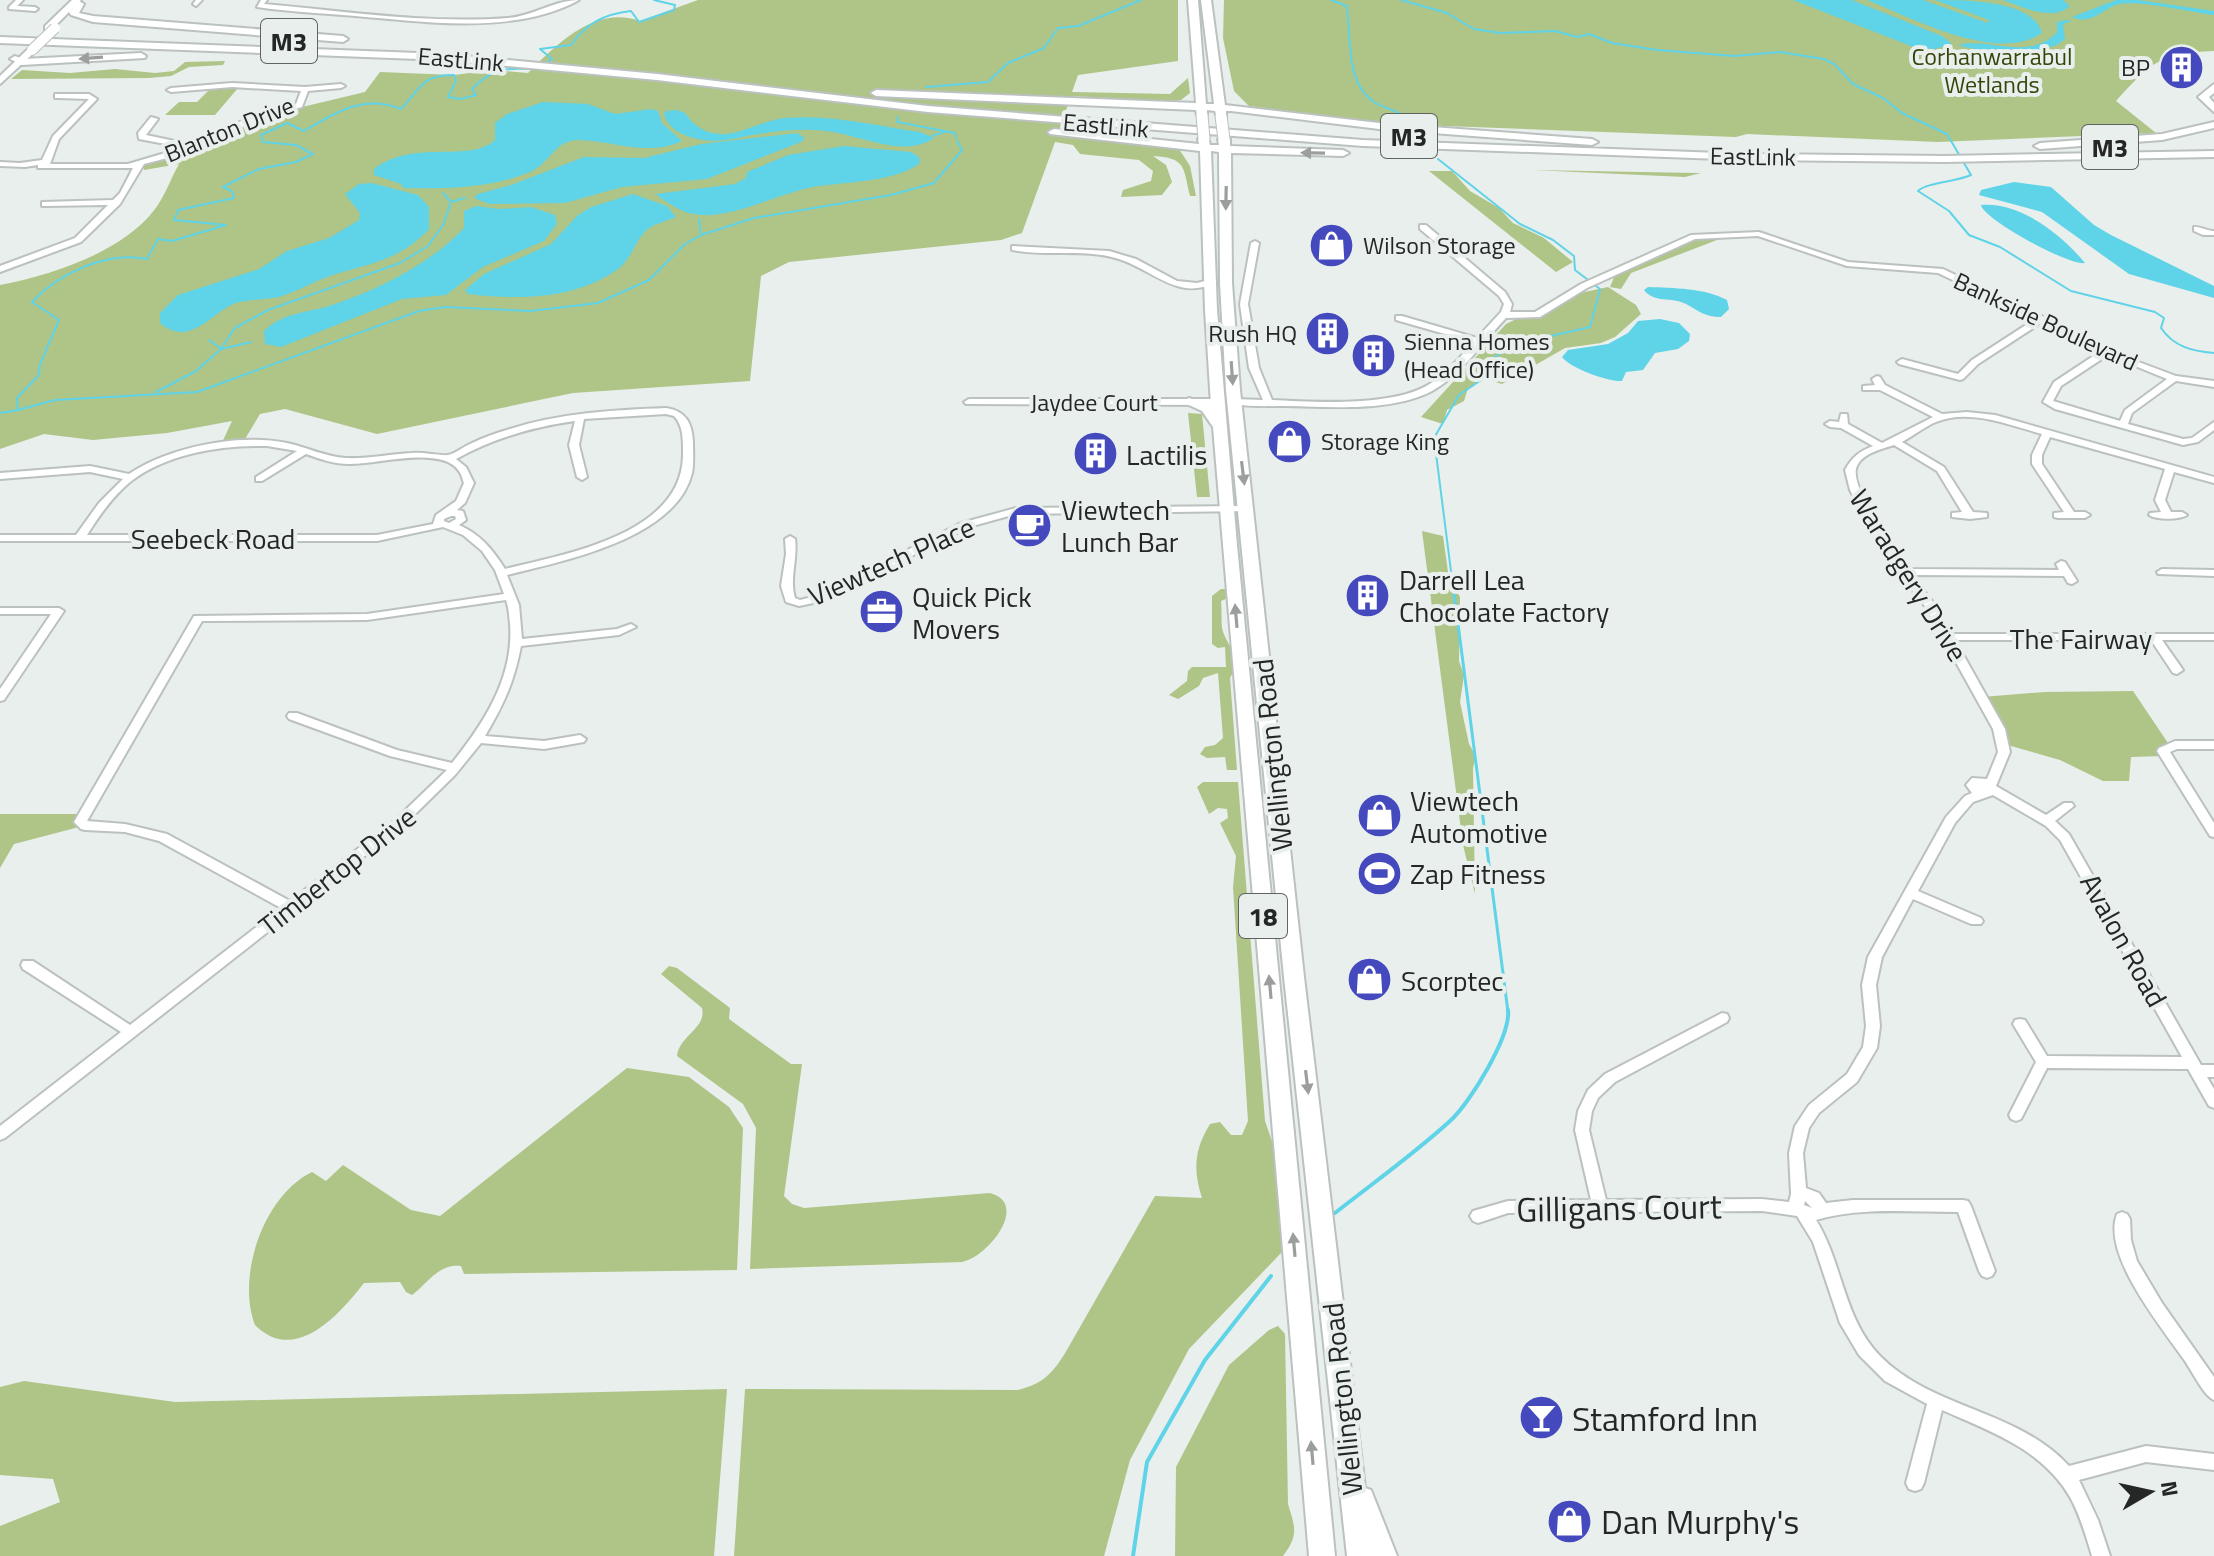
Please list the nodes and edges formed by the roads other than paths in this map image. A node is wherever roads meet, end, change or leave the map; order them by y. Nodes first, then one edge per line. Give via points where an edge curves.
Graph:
1 (20, 0) edge
2 (264, 0) edge
3 (80, 1) edge
4 (569, 1) edge
5 (1194, 6) edge
6 (1206, 6) edge
7 (35, 9) dead end
8 (93, 19) junction
9 (53, 26) junction
10 (0, 31) edge
11 (361, 41) dead end
12 (0, 42) edge
13 (375, 42) dead end
14 (431, 47) junction
15 (444, 57) junction
16 (16, 63) junction
17 (583, 65) junction
18 (0, 75) edge
19 (0, 81) edge
20 (341, 86) dead end
21 (2214, 87) edge
22 (1219, 88) junction
23 (305, 89) junction
24 (171, 90) dead end
25 (1199, 94) junction
26 (2214, 94) edge
27 (58, 96) dead end
28 (849, 96) junction
29 (2214, 102) edge
30 (1161, 106) junction
31 (1242, 109) junction
32 (2214, 109) edge
33 (1211, 111) junction
34 (154, 119) dead end
35 (2214, 125) edge
36 (1609, 144) junction
37 (2214, 144) edge
38 (1216, 145) junction
39 (189, 146) junction
40 (1181, 146) junction
41 (2006, 149) junction
42 (1573, 153) junction
43 (1940, 154) junction
44 (2214, 154) edge
45 (2080, 157) junction
46 (41, 163) junction
47 (0, 164) edge
48 (2214, 164) edge
49 (136, 166) junction
50 (1208, 175) junction
51 (117, 202) junction
52 (45, 204) dead end
53 (1423, 227) dead end
54 (2214, 230) edge
55 (2200, 231) dead end
56 (1255, 243) dead end
57 (1015, 248) dead end
58 (0, 269) edge
59 (1226, 283) junction
60 (1202, 284) junction
61 (1506, 312) junction
62 (1399, 318) dead end
63 (2041, 319) junction
64 (1478, 341) junction
65 (2106, 352) junction
66 (1902, 362) dead end
67 (2174, 378) junction
68 (2214, 384) edge
69 (1866, 388) dead end
70 (1223, 398) junction
71 (969, 402) dead end
72 (1189, 402) junction
73 (1268, 402) junction
74 (580, 417) junction
75 (1940, 417) junction
76 (1830, 424) dead end
77 (2123, 425) junction
78 (2214, 425) edge
79 (1220, 428) junction
80 (2047, 434) junction
81 (1896, 442) junction
82 (1880, 446) junction
83 (304, 451) junction
84 (449, 459) junction
85 (2170, 469) junction
86 (0, 476) edge
87 (129, 477) junction
88 (582, 477) dead end
89 (259, 479) dead end
90 (2214, 480) edge
91 (1237, 509) junction
92 (1956, 515) dead end
93 (1983, 515) dead end
94 (2058, 515) dead end
95 (2071, 515) junction
96 (2085, 515) dead end
97 (2154, 515) dead end
98 (2167, 515) junction
99 (2182, 515) dead end
100 (1970, 516) junction
101 (453, 519) junction
102 (80, 537) junction
103 (0, 538) edge
104 (790, 539) dead end
105 (1908, 572) junction
106 (2067, 572) dead end
107 (2162, 572) dead end
108 (502, 573) junction
109 (2214, 573) edge
110 (511, 596) junction
111 (0, 611) edge
112 (631, 627) dead end
113 (1949, 637) junction
114 (2214, 637) edge
115 (2155, 638) junction
116 (515, 643) junction
117 (2177, 670) dead end
118 (0, 697) edge
119 (293, 716) dead end
120 (478, 739) junction
121 (580, 739) dead end
122 (2214, 745) edge
123 (455, 768) junction
124 (1251, 775) junction
125 (1274, 775) junction
126 (1984, 788) junction
127 (2068, 806) dead end
128 (1266, 817) junction
129 (2046, 821) junction
130 (2214, 833) edge
131 (1911, 893) junction
132 (291, 907) junction
133 (1976, 921) dead end
134 (28, 965) dead end
135 (1722, 1018) dead end
136 (2020, 1024) dead end
137 (131, 1032) junction
138 (2043, 1062) junction
139 (2195, 1067) junction
140 (2214, 1071) edge
141 (2214, 1102) edge
142 (2016, 1115) dead end
143 (0, 1134) edge
144 (1808, 1205) junction
145 (1600, 1206) junction
146 (1478, 1216) dead end
147 (2122, 1219) dead end
148 (1987, 1271) dead end
149 (1301, 1323) junction
150 (1333, 1323) junction
151 (2214, 1392) edge
152 (1936, 1400) junction
153 (1347, 1447) junction
154 (2214, 1462) edge
155 (2068, 1475) junction
156 (1915, 1483) dead end
157 (1318, 1548) edge
158 (1360, 1556) edge
159 (1384, 1556) edge
160 (2103, 1556) edge

1 - 7 street via 11,8
2 - 4 street via 259,6 422,20 509,20
3 - 8 highway via 76,15
3 - 9 main road
5 - 6 highway
5 - 25 highway, Wellington Road / 18
6 - 22 highway, Wellington Road / 18
8 - 9 highway
8 - 11 highway
9 - 16 main road, bridge
10 - 14 highway, EastLink / M3
12 - 15 highway, EastLink / M3
13 - 14 highway
14 - 17 highway, EastLink / M3
15 -> 16 highway via 190,54
15 - 17 highway, EastLink / M3
16 - 18 main road
16 - 19 main road
17 - 28 highway, EastLink / M3
20 - 23 street
21 - 32 highway via 2203,97
22 - 31 highway
22 - 33 highway, Wellington Road / 18
23 - 24 street, Blanton Drive via 232,85
23 - 39 street, Blanton Drive via 299,105
25 - 30 highway via 1189,102
25 - 33 highway, Wellington Road / 18
26 - 29 highway
27 - 46 street via 93,99 56,138
28 - 30 highway
28 - 36 highway, EastLink / M3 via 1209,124
28 - 40 highway
28 - 42 highway, EastLink / M3 via 1211,133
30 - 33 highway
31 - 33 highway
31 - 36 highway
33 - 38 highway, Wellington Road / 18, bridge
33 - 38 highway, Wellington Road / 18, bridge
34 - 39 street via 142,137
35 - 41 highway via 2162,137
36 - 43 highway, EastLink / M3
37 - 41 highway, EastLink / M3
38 - 40 highway
42 -> 38 highway via 1240,153
38 - 50 highway, Wellington Road / 18
38 -> 59 highway, Wellington Road / 18
39 - 49 street, Blanton Drive
40 - 50 highway
41 - 43 highway, EastLink / M3
42 - 43 highway, EastLink / M3
43 - 45 highway, EastLink / M3
44 - 45 highway, EastLink / M3
45 - 48 highway
46 - 47 street, Blanton Drive
46 - 49 street, Blanton Drive
49 - 51 street
50 - 60 highway, Wellington Road / 18
51 - 52 street
51 - 58 street via 78,240
53 - 61 street via 1502,294
54 - 55 street
56 - 73 street via 1244,301 1254,368
57 - 60 street via 1111,255 1158,277
59 - 60 highway
59 -> 70 highway, Wellington Road / 18
60 - 70 highway, Wellington Road / 18 via 1211,310
61 - 63 street, Bankside Boulevard via 1537,315 1603,277 1694,237 1721,233 1759,234 1847,264 1940,271
61 - 64 street
62 - 64 street
63 - 65 street, Bankside Boulevard
63 - 66 street via 1960,377
64 - 73 street via 1435,384 1413,395
65 - 67 street, Bankside Boulevard
65 - 77 street via 2057,384 2048,399 2050,404
67 - 68 street, Bankside Boulevard
67 - 77 street via 2128,412
69 - 75 street via 1879,383
70 - 72 highway
70 - 73 street
70 - 79 highway, Wellington Road / 18
70 -> 91 highway, Wellington Road / 18
71 - 72 street, Jaydee Court
72 - 79 highway via 1207,408
74 - 84 street via 514,429
74 - 88 street via 574,445
74 - 108 street via 684,410 690,468 682,489 667,508 604,545
75 - 80 street, Waradgery Drive via 1987,417
75 - 81 street, Waradgery Drive
76 - 82 street via 1844,420
77 - 78 street via 2191,442
79 - 91 highway, Wellington Road / 18
80 - 85 street, Waradgery Drive
80 - 95 street via 2037,464
81 - 82 street, Waradgery Drive
81 - 100 street via 1941,469
82 - 105 street, Waradgery Drive via 1855,462 1849,478 1866,513
83 - 84 street via 349,461 419,455
83 - 87 street via 270,443 228,445 160,462
83 - 89 street
84 - 101 street via 469,479
85 - 90 street, Waradgery Drive
85 - 98 street via 2160,497
86 - 87 street via 90,469
87 - 102 street
91 - 104 street, Viewtech Place via 1016,511 965,525 802,603 786,593
124 -> 91 highway, Wellington Road / 18
91 - 125 highway, Wellington Road / 18
92 - 100 street
93 - 100 street
94 - 95 street
95 - 96 street
97 - 98 street
98 - 99 street
101 - 102 street, Seebeck Road via 377,538
101 - 108 street, Timbertop Drive
102 - 103 street, Seebeck Road
105 - 106 street
105 - 113 street, Waradgery Drive
107 - 109 street
108 - 110 street, Timbertop Drive
110 - 116 street, Timbertop Drive
110 - 132 street via 367,617 197,616 80,822 163,837
111 - 118 street via 59,611
112 - 116 street
113 - 115 street, The Fairway
113 - 126 street, Waradgery Drive via 2002,737 2004,752
114 - 115 street, The Fairway
115 - 117 street
116 - 120 street, Timbertop Drive via 504,688
119 - 123 street via 402,756
120 - 121 street via 544,745
120 - 123 street, Timbertop Drive
122 - 130 street via 2175,745 2163,751
123 - 132 street, Timbertop Drive via 407,817
124 - 125 highway
124 - 128 highway, Wellington Road / 18
125 - 128 highway, Wellington Road / 18
126 - 129 street, Avalon Road
126 - 131 street, Waradgery Drive via 1950,820
127 - 129 street
149 -> 128 highway, Wellington Road / 18
128 -> 150 highway, Wellington Road / 18
129 - 139 street, Avalon Road via 2068,841
131 - 133 street
131 - 144 street, Waradgery Drive via 1872,965 1873,1026 1866,1058 1845,1086 1806,1119 1797,1142 1798,1171
132 - 137 street, Timbertop Drive
134 - 137 street
135 - 145 street via 1610,1078 1593,1094 1582,1130
136 - 138 street
137 - 143 street, Timbertop Drive
138 - 139 street
138 - 142 street
139 - 140 street
139 - 141 street, Avalon Road
144 - 145 street, Gilligans Court
144 - 148 street, Gilligans Court via 1963,1206
144 - 152 street, Waradgery Drive via 1859,1344 1894,1378
145 - 146 street, Gilligans Court via 1505,1207
147 - 151 street via 2122,1241 2143,1284
149 - 150 highway
157 -> 149 highway, Wellington Road / 18
150 - 153 highway, Wellington Road / 18
152 - 155 street, Waradgery Drive via 2040,1448
152 - 156 street
153 - 158 highway, Wellington Road / 18
153 - 159 highway
154 - 155 street via 2146,1454
155 - 160 street, Waradgery Drive

